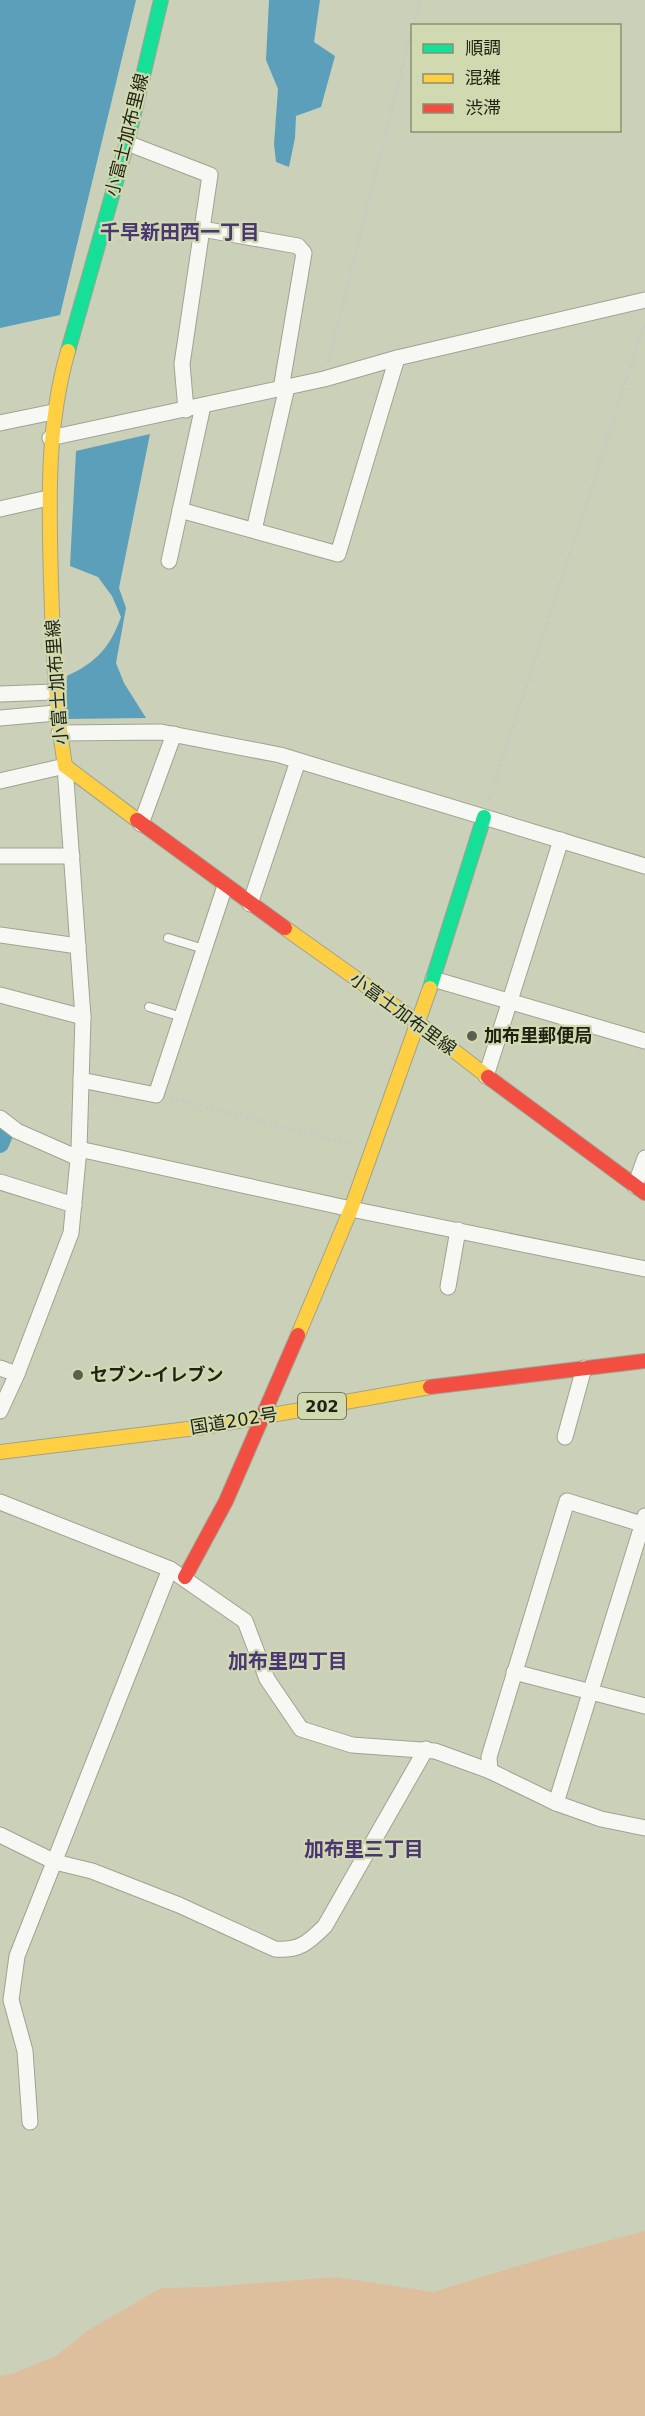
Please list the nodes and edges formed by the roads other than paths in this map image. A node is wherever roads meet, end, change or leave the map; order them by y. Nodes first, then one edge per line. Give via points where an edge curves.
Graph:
1 (161, 0) edge
2 (127, 143) junction
3 (202, 229) junction
4 (645, 300) edge
5 (397, 358) junction
6 (284, 388) junction
7 (203, 406) junction
8 (186, 410) junction
9 (52, 412) junction
10 (0, 423) edge
11 (50, 438) junction
12 (48, 498) junction
13 (0, 509) edge
14 (180, 510) junction
15 (254, 530) junction
16 (169, 561) dead end
17 (54, 692) junction
18 (0, 694) edge
19 (56, 713) junction
20 (0, 718) edge
21 (59, 733) junction
22 (174, 734) junction
23 (298, 760) junction
24 (65, 766) junction
25 (0, 781) edge
26 (484, 817) junction
27 (141, 824) junction
28 (561, 840) junction
29 (0, 856) edge
30 (72, 856) junction
31 (645, 866) edge
32 (225, 886) junction
33 (250, 904) junction
34 (0, 936) edge
35 (168, 938) dead end
36 (78, 946) junction
37 (204, 949) junction
38 (433, 979) junction
39 (0, 995) edge
40 (510, 1001) junction
41 (148, 1007) dead end
42 (83, 1017) junction
43 (182, 1017) junction
44 (417, 1022) junction
45 (645, 1041) edge
46 (486, 1076) junction
47 (81, 1080) junction
48 (0, 1118) edge
49 (79, 1154) junction
50 (645, 1158) edge
51 (0, 1182) edge
52 (640, 1189) edge
53 (74, 1204) junction
54 (351, 1209) junction
55 (458, 1230) junction
56 (645, 1269) edge
57 (448, 1287) dead end
58 (645, 1361) edge
59 (0, 1368) edge
60 (584, 1368) junction
61 (16, 1374) junction
62 (0, 1411) edge
63 (265, 1416) junction
64 (565, 1437) dead end
65 (0, 1452) edge
66 (0, 1502) edge
67 (644, 1522) edge
68 (170, 1569) junction
69 (184, 1577) junction
70 (514, 1672) junction
71 (591, 1693) junction
72 (645, 1706) edge
73 (426, 1749) junction
74 (490, 1771) junction
75 (556, 1803) junction
76 (645, 1828) edge
77 (0, 1835) edge
78 (55, 1862) junction
79 (30, 2122) dead end

1 - 2 main road, 小富士加布里線
2 - 3 street via 210,175
2 - 9 main road, 小富士加布里線
3 - 6 street via 298,246 304,253
3 - 8 street via 182,364
4 - 5 street
5 - 6 street
5 - 15 street via 338,554
6 - 7 street
6 - 15 street
7 - 8 street
7 - 14 street
8 - 11 street
9 - 10 street
9 - 11 main road, 小富士加布里線
11 - 12 main road, 小富士加布里線
12 - 13 street
12 - 17 main road, 小富士加布里線
14 - 15 street
14 - 16 street
17 - 18 street
17 - 19 main road, 小富士加布里線
19 - 20 street
19 - 21 main road, 小富士加布里線
21 - 22 street
21 - 24 main road, 小富士加布里線
22 - 23 street
22 - 27 street
23 - 26 street
23 - 33 street
24 - 25 street
24 - 27 main road, 小富士加布里線
24 - 30 street
26 - 28 street
26 - 38 main road
27 - 32 main road, 小富士加布里線
28 - 31 street
28 - 40 street
29 - 30 street
30 - 36 street
32 - 33 main road, 小富士加布里線
32 - 37 street
33 - 44 main road, 小富士加布里線
34 - 36 street
35 - 37 lane
36 - 42 street
37 - 43 street
38 - 40 street
38 - 44 main road
39 - 42 street
40 - 45 street
40 - 46 street
41 - 43 lane
42 - 47 street
43 - 47 street via 156,1095
44 - 46 main road, 小富士加布里線
44 - 54 main road
46 - 52 main road, 小富士加布里線
47 - 49 street
48 - 49 street via 17,1131
49 - 53 street
49 - 54 street
50 - 52 street
51 - 53 street
53 - 61 street via 71,1233
54 - 55 street
54 - 63 main road
55 - 56 street
55 - 57 street
58 - 60 main road, 国道202号 / 202
59 - 61 street
60 - 63 main road, 国道202号 / 202 via 450,1384
60 - 64 street
61 - 62 street
63 - 65 main road, 国道202号 / 202
63 - 69 main road via 226,1502
66 - 68 street
67 - 70 street via 567,1501
67 - 71 street
68 - 69 street
68 - 78 street
69 - 73 street via 245,1621 267,1679 301,1729 352,1745
70 - 71 street
70 - 74 street via 489,1757
71 - 72 street
71 - 75 street
73 - 74 street
73 - 78 street via 325,1926 309,1941 291,1950 275,1949 179,1905 92,1871
74 - 75 street
75 - 76 street via 601,1819
77 - 78 street
78 - 79 street via 18,1956 11,2000 25,2051

